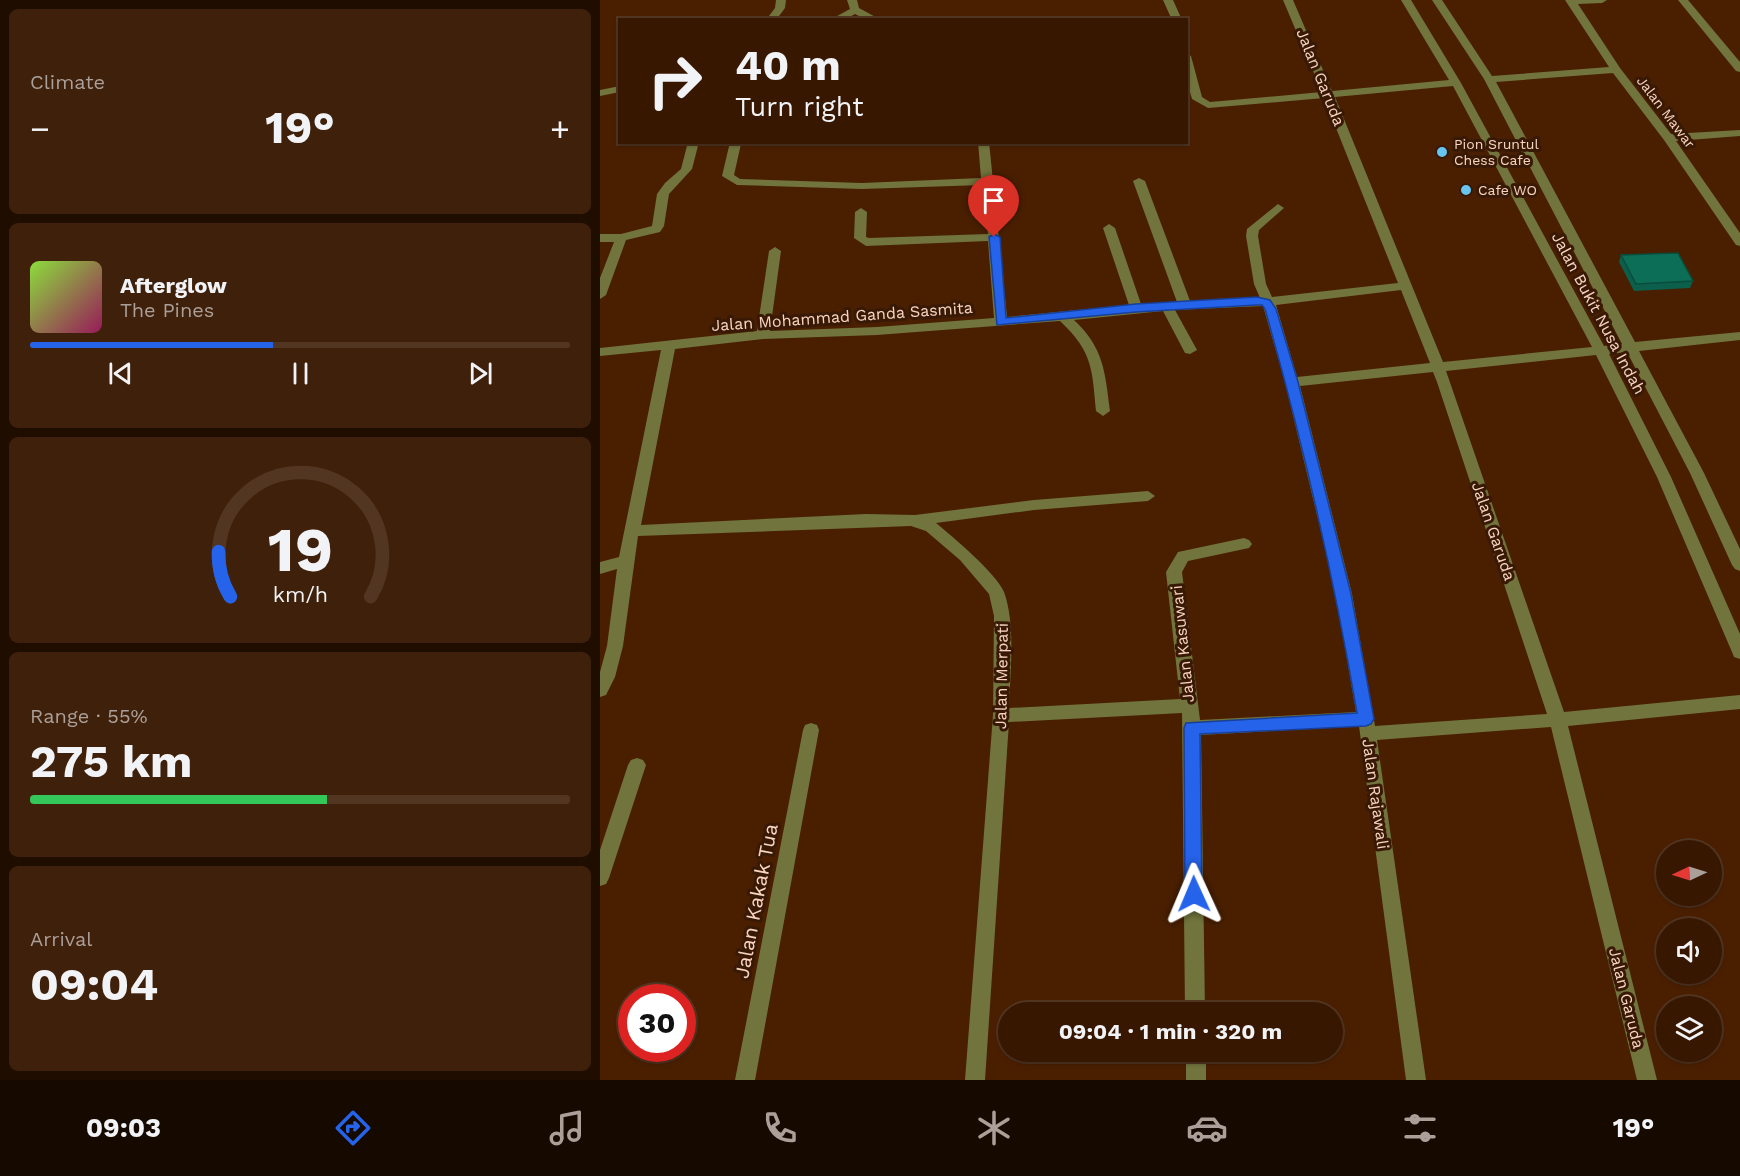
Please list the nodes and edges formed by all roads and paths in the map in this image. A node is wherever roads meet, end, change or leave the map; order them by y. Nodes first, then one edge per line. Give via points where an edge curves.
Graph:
1 (781, 0) edge
2 (1168, 0) edge
3 (1288, 0) edge
4 (1406, 0) edge
5 (1437, 0) edge
6 (1602, 0) edge
7 (1683, 0) edge
8 (1571, 1) edge
9 (853, 5) edge
10 (772, 18) edge
11 (837, 18) edge
12 (872, 18) edge
13 (1176, 18) edge
14 (1188, 64) edge
15 (1740, 69) edge
16 (1616, 70) junction
17 (1489, 79) junction
18 (1456, 83) junction
19 (618, 89) edge
20 (600, 93) edge
21 (1328, 94) junction
22 (1740, 133) edge
23 (1668, 138) junction
24 (693, 144) edge
25 (735, 144) dead end
26 (983, 144) edge
27 (1139, 181) dead end
28 (987, 182) junction
29 (1278, 208) dead end
30 (861, 212) dead end
31 (1109, 228) dead end
32 (994, 237) junction
33 (600, 238) edge
34 (621, 238) junction
35 (1740, 242) edge
36 (775, 251) dead end
37 (1405, 286) junction
38 (600, 295) edge
39 (1266, 302) junction
40 (1185, 305) junction
41 (1167, 307) junction
42 (1136, 308) junction
43 (1063, 317) junction
44 (1001, 322) junction
45 (763, 335) junction
46 (1740, 336) edge
47 (669, 344) junction
48 (1632, 347) junction
49 (1190, 350) dead end
50 (1600, 350) junction
51 (600, 352) edge
52 (1438, 367) junction
53 (1292, 382) junction
54 (1103, 411) dead end
55 (1148, 496) dead end
56 (912, 520) junction
57 (633, 531) junction
58 (1244, 544) dead end
59 (625, 561) junction
60 (1740, 565) edge
61 (600, 568) edge
62 (1740, 652) edge
63 (600, 690) edge
64 (1740, 702) edge
65 (1189, 706) junction
66 (1001, 715) junction
67 (1558, 720) junction
68 (1367, 727) junction
69 (1192, 728) junction
70 (811, 730) dead end
71 (638, 765) dead end
72 (600, 878) edge
73 (1195, 1002) edge
74 (1196, 1062) edge
75 (745, 1080) edge
76 (975, 1080) edge
77 (1196, 1080) edge
78 (1416, 1080) edge
79 (1647, 1080) edge

1 - 10 street
2 - 13 street
3 - 21 street, Jalan Garuda
4 - 18 street, Jalan Bukit Nusa Indah
5 - 17 street, Jalan Bukit Nusa Indah
6 - 8 street
7 - 15 street
8 - 16 street, Jalan Mawar
9 - 11 street
9 - 12 street
14 - 21 street via 1197,99 1203,104
16 - 17 street
16 - 23 street, Jalan Mawar
17 - 48 street, Jalan Bukit Nusa Indah
18 - 21 street
18 - 50 street, Jalan Bukit Nusa Indah
19 - 20 street
21 - 37 street, Jalan Garuda
22 - 23 street
23 - 35 street, Jalan Mawar
24 - 34 street via 690,163 662,194 658,226
25 - 28 street via 728,176 737,182 862,186
26 - 28 street
27 - 40 street
28 - 32 street
29 - 39 street, Jalan Rajawali via 1253,229 1252,236
30 - 32 street via 861,238 866,242
31 - 42 street
32 - 44 street
33 - 34 street
34 - 38 street
36 - 45 street
37 - 39 street, Jalan Mohammad Ganda Sasmita
37 - 52 street, Jalan Garuda
39 - 40 street, Jalan Mohammad Ganda Sasmita
39 - 53 street, Jalan Rajawali
40 - 41 street, Jalan Mohammad Ganda Sasmita
41 - 42 street, Jalan Mohammad Ganda Sasmita
41 - 49 street
42 - 43 street, Jalan Mohammad Ganda Sasmita
43 - 44 street, Jalan Mohammad Ganda Sasmita
43 - 54 street via 1083,334 1096,356
44 - 45 street, Jalan Mohammad Ganda Sasmita
45 - 47 street, Jalan Mohammad Ganda Sasmita
46 - 48 street
47 - 51 street, Jalan Mohammad Ganda Sasmita
47 - 57 street
48 - 50 street
48 - 60 street, Jalan Bukit Nusa Indah
50 - 52 street
50 - 62 street, Jalan Bukit Nusa Indah via 1664,477
52 - 53 street
52 - 67 street, Jalan Garuda
53 - 68 street, Jalan Rajawali via 1344,594
55 - 56 street
56 - 57 street, Jalan Merpati
56 - 66 street, Jalan Merpati via 931,527 996,592 1002,616
57 - 59 street
58 - 65 street, Jalan Kasuwari via 1183,556 1174,572
59 - 61 street
59 - 63 street via 610,674
64 - 67 street
65 - 66 street
65 - 69 street, Jalan Kasuwari
66 - 76 street, Jalan Merpati
67 - 68 street
67 - 79 street, Jalan Garuda
68 - 69 street
68 - 78 street, Jalan Rajawali
69 - 73 street, Jalan Kasuwari
70 - 75 street, Jalan Kakak Tua
71 - 72 street
74 - 77 street

